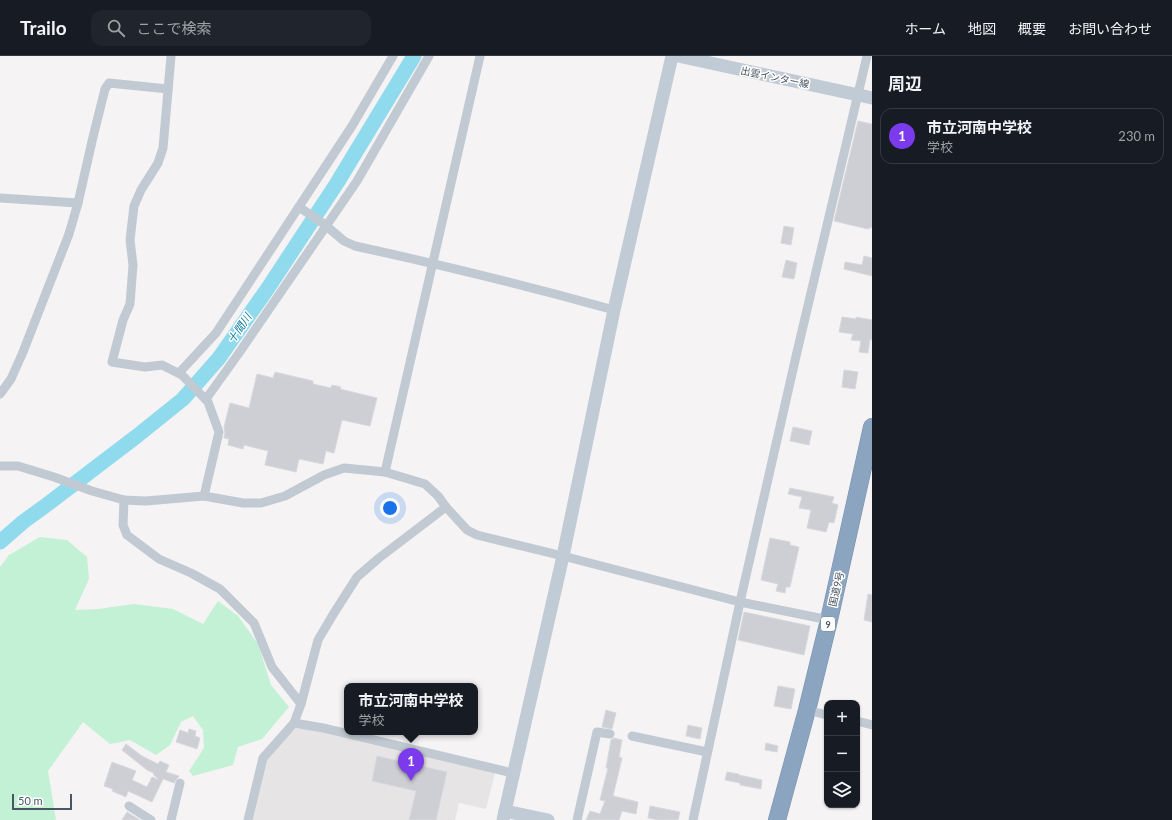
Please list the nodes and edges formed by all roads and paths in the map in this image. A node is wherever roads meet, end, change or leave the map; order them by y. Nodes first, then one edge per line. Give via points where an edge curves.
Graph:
1 (172, 56) edge
2 (393, 56) edge
3 (429, 56) edge
4 (480, 56) edge
5 (672, 56) edge
6 (678, 56) edge
7 (867, 56) edge
8 (168, 89) junction
9 (858, 94) junction
10 (872, 98) edge
11 (0, 198) edge
12 (78, 203) junction
13 (301, 208) junction
14 (325, 225) junction
15 (432, 263) junction
16 (614, 310) junction
17 (180, 374) junction
18 (0, 394) edge
19 (204, 398) junction
20 (872, 427) edge
21 (0, 466) edge
22 (385, 472) junction
23 (204, 496) junction
24 (124, 500) junction
25 (446, 507) junction
26 (563, 556) junction
27 (740, 602) junction
28 (829, 620) junction
29 (301, 704) junction
30 (806, 710) junction
31 (824, 713) edge
32 (860, 722) edge
33 (294, 723) junction
34 (872, 725) edge
35 (344, 733) edge
36 (610, 734) dead end
37 (353, 735) edge
38 (632, 736) dead end
39 (707, 752) junction
40 (513, 773) junction
41 (180, 782) dead end
42 (129, 806) dead end
43 (504, 815) edge
44 (151, 820) edge
45 (170, 820) edge
46 (248, 820) edge
47 (548, 820) edge
48 (577, 820) edge
49 (693, 820) edge
50 (777, 820) edge

1 - 8 street
2 - 13 street
3 - 14 street via 357,181
4 - 15 street
5 - 16 street
6 - 9 street, 出雲インター線
7 - 9 street
8 - 12 street via 109,83 105,89
8 - 17 street via 163,148 158,163 134,206 130,240 133,265 130,304 112,362 145,367 162,365
9 - 10 street, 出雲インター線
9 - 27 street
11 - 12 street
12 - 18 street via 69,234 24,352 11,380
13 - 14 street
13 - 17 street via 216,333
14 - 15 street via 344,241 355,246
14 - 19 street via 239,353
15 - 16 street
15 - 22 street
16 - 26 street
17 - 19 street
19 - 23 street via 208,402 219,432
20 - 28 highway, 国道9号 / 9
21 - 24 street via 18,466
22 - 23 street via 344,468 324,475 285,496 260,503 243,503
22 - 25 street via 425,484
23 - 24 street via 146,501
24 - 29 street via 123,525 127,535 159,559 220,589 254,623 272,667
25 - 26 street via 467,530 477,535
25 - 29 street via 357,578 318,640
26 - 27 street
26 - 40 street
27 - 28 street
27 - 39 street
28 - 30 highway, 国道9号 / 9
29 - 33 street
30 - 31 street
30 - 50 highway, 国道9号 / 9
32 - 34 street
33 - 35 street
33 - 46 street via 263,758
36 - 48 street via 597,732
37 - 40 street
38 - 39 street
39 - 49 street
40 - 43 street
41 - 45 street
42 - 44 street
43 - 47 street

